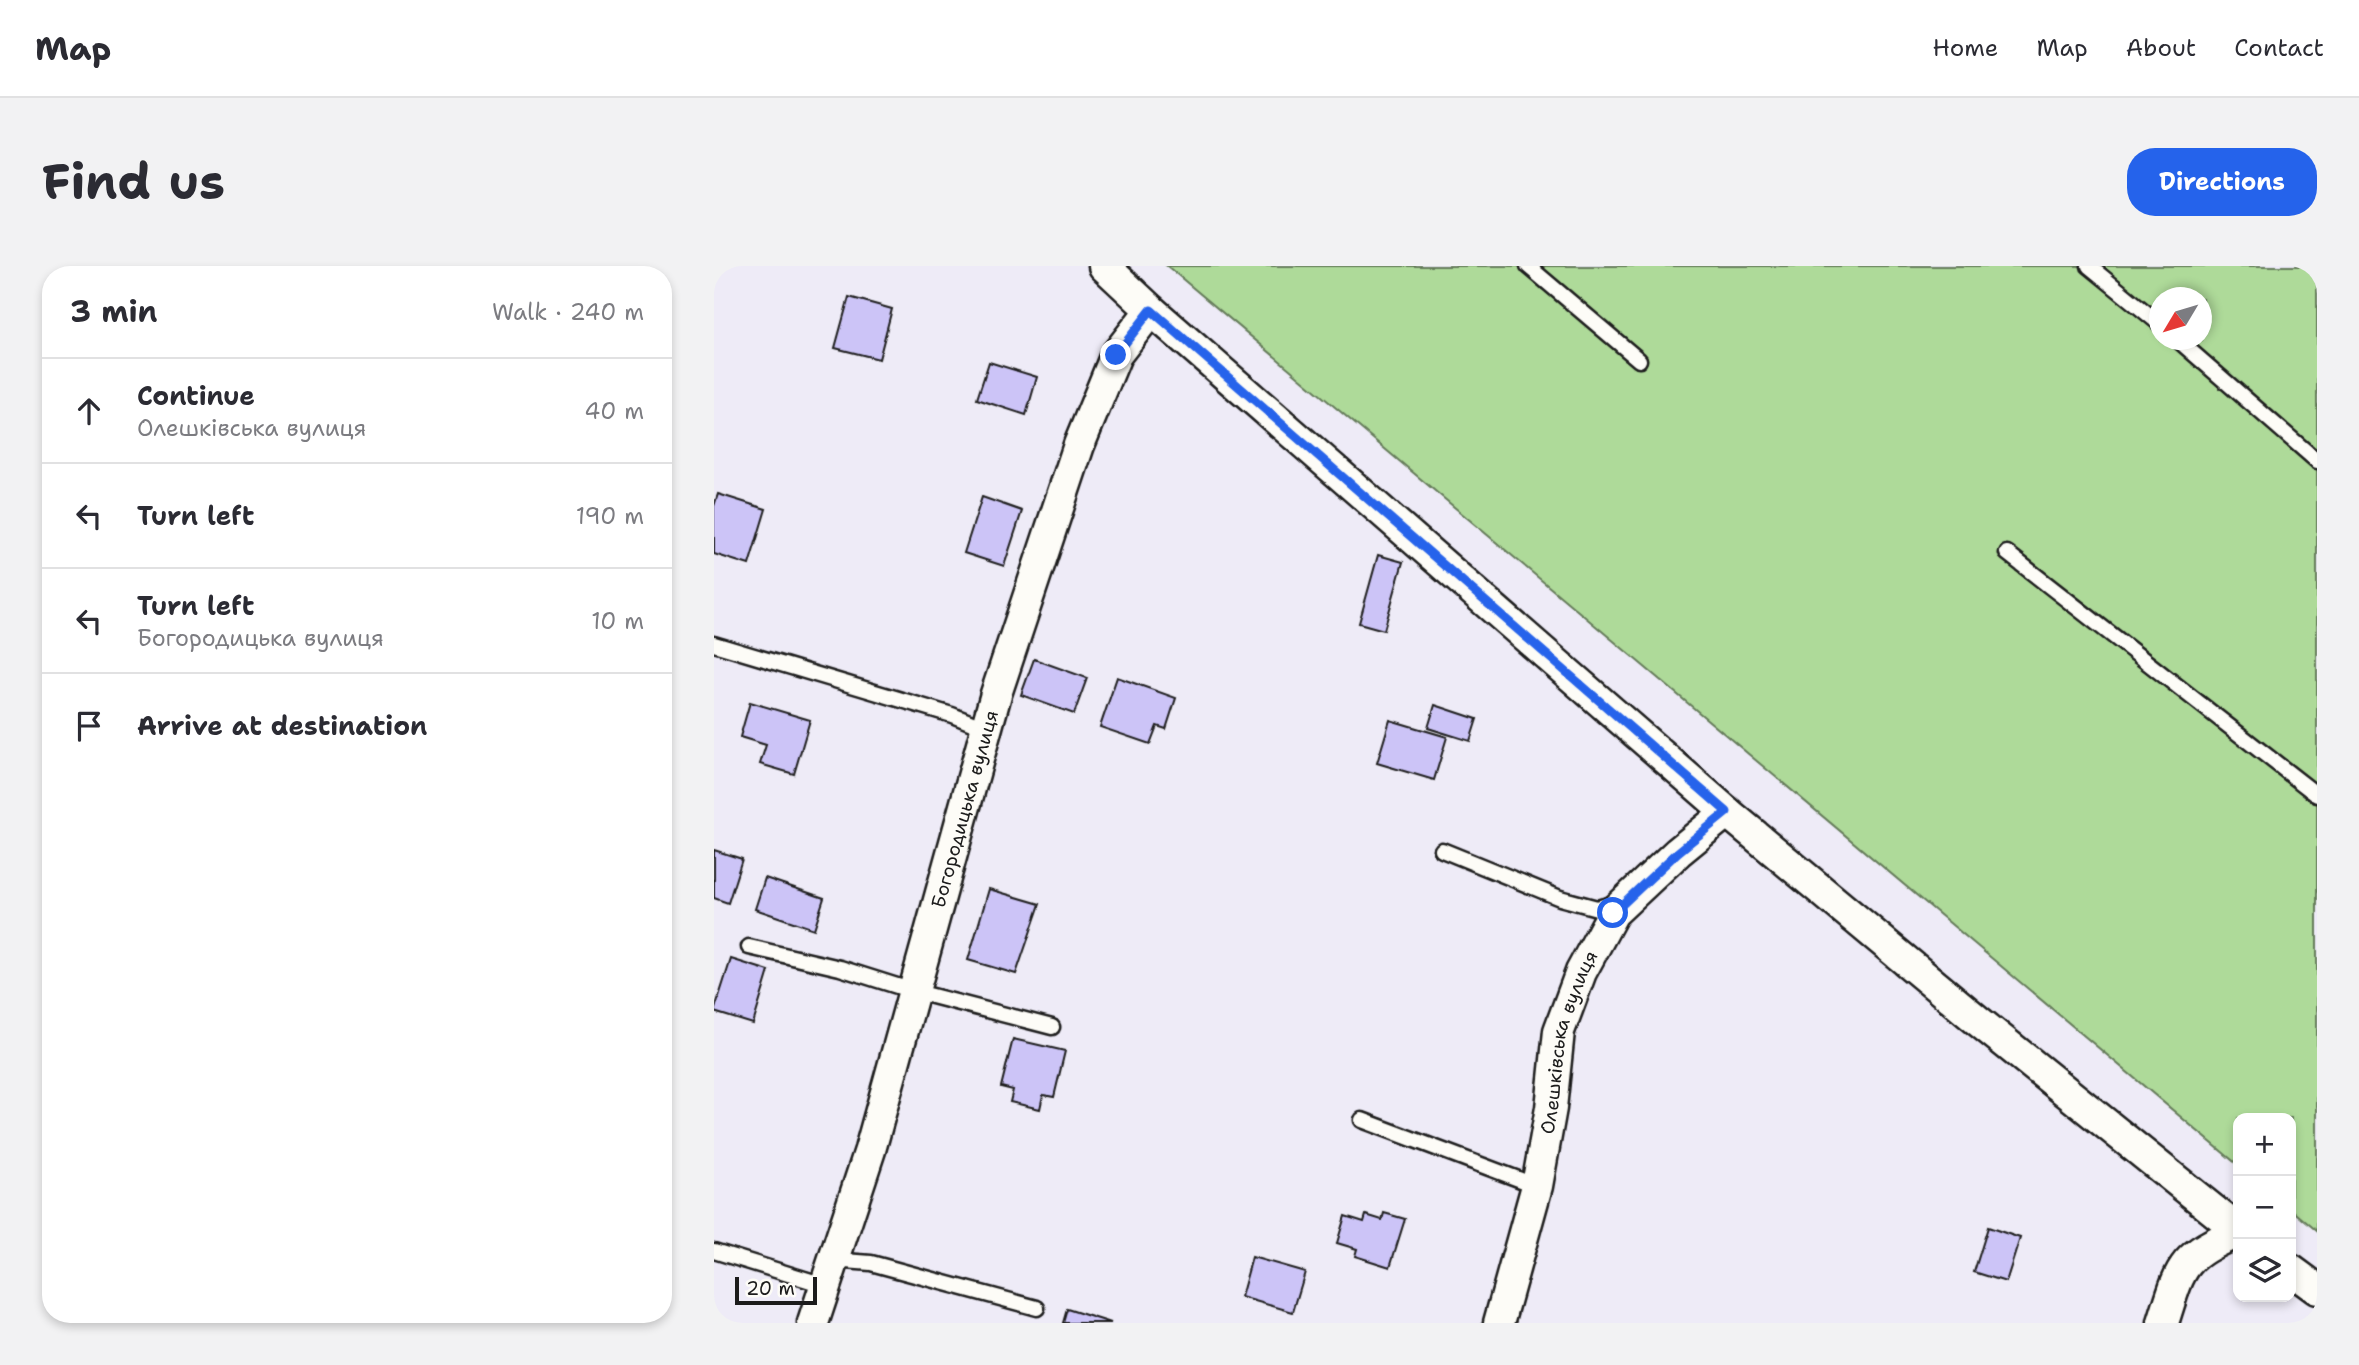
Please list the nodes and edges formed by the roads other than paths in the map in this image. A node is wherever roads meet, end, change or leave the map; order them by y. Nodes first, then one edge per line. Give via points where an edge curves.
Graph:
1 (1104, 266) edge
2 (1528, 266) edge
3 (2089, 266) edge
4 (1151, 310) junction
5 (2149, 315) edge
6 (2189, 350) edge
7 (1639, 360) dead end
8 (2317, 461) edge
9 (2007, 553) dead end
10 (714, 644) edge
11 (986, 729) junction
12 (2317, 795) edge
13 (1727, 812) junction
14 (1442, 850) dead end
15 (1628, 899) junction
16 (749, 947) dead end
17 (913, 991) junction
18 (1052, 1027) dead end
19 (1362, 1120) dead end
20 (1537, 1186) junction
21 (2233, 1227) edge
22 (2233, 1233) edge
23 (714, 1251) edge
24 (828, 1272) junction
25 (2296, 1274) edge
26 (2317, 1289) edge
27 (1037, 1308) dead end
28 (813, 1323) edge
29 (1499, 1323) edge
30 (2163, 1323) edge

1 - 4 street
2 - 7 lane
3 - 5 lane
4 - 11 street, Богородицька вулиця via 1116,355 1079,445
4 - 13 street
6 - 8 lane
9 - 12 lane
10 - 11 lane
11 - 17 street, Богородицька вулиця
13 - 15 street, Олешківська вулиця
13 - 21 street
14 - 15 lane via 1560,898 1597,908
15 - 20 street, Олешківська вулиця via 1613,913 1581,972 1559,1031
16 - 17 lane
17 - 18 lane
17 - 24 street, Богородицька вулиця via 870,1150
19 - 20 lane
20 - 29 street, Олешківська вулиця
22 - 30 street via 2208,1245 2180,1269
23 - 24 lane
24 - 27 lane via 871,1264
24 - 28 street, Богородицька вулиця
25 - 26 street

